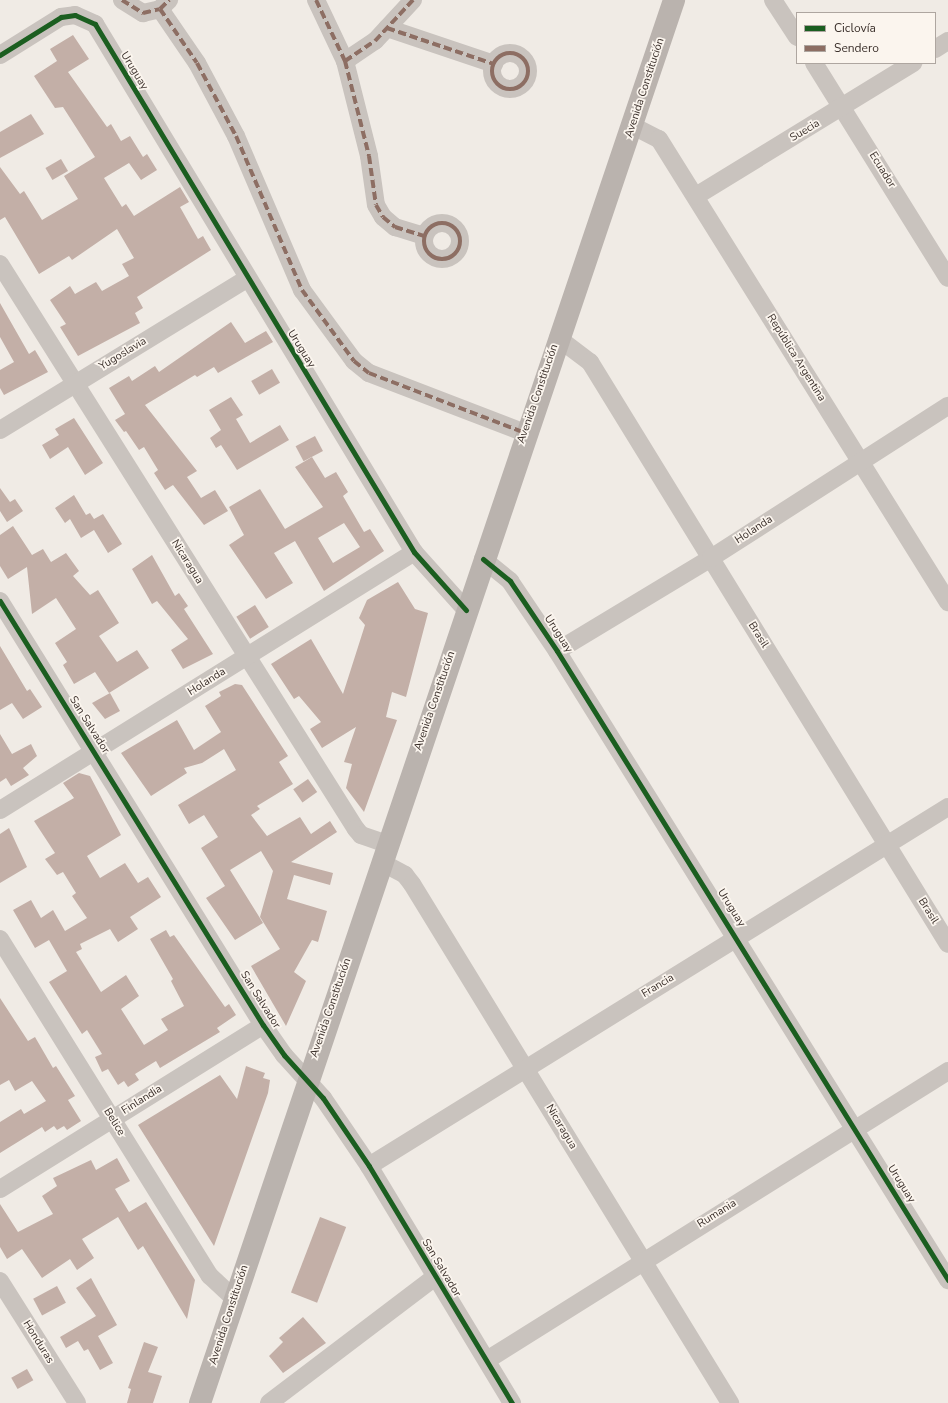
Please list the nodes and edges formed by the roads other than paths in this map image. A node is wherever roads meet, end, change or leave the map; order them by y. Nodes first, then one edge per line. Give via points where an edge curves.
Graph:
1 (122, 0) edge
2 (316, 0) edge
3 (413, 0) edge
4 (674, 0) edge
5 (773, 0) edge
6 (164, 5) edge
7 (387, 28) junction
8 (796, 35) edge
9 (948, 41) edge
10 (936, 48) edge
11 (0, 55) edge
12 (345, 61) junction
13 (494, 64) dead end
14 (815, 64) edge
15 (911, 64) edge
16 (843, 108) junction
17 (633, 126) junction
18 (696, 196) junction
19 (425, 236) dead end
20 (0, 264) edge
21 (948, 278) edge
22 (246, 279) junction
23 (558, 338) junction
24 (74, 383) junction
25 (948, 406) edge
26 (0, 430) edge
27 (525, 433) junction
28 (860, 461) junction
29 (414, 552) junction
30 (711, 558) junction
31 (483, 559) junction
32 (0, 601) edge
33 (948, 602) edge
34 (466, 610) junction
35 (557, 651) junction
36 (247, 657) junction
37 (94, 752) junction
38 (948, 807) edge
39 (0, 810) edge
40 (887, 844) junction
41 (384, 853) junction
42 (738, 937) junction
43 (0, 939) edge
44 (948, 944) edge
45 (263, 1024) junction
46 (525, 1066) junction
47 (948, 1071) edge
48 (306, 1082) junction
49 (112, 1119) junction
50 (855, 1129) junction
51 (369, 1166) junction
52 (0, 1189) edge
53 (642, 1260) junction
54 (435, 1277) junction
55 (948, 1280) edge
56 (0, 1281) edge
57 (234, 1298) junction
58 (487, 1360) junction
59 (77, 1403) edge
60 (200, 1403) edge
61 (270, 1403) edge
62 (512, 1403) edge
63 (730, 1403) edge

1 - 6 street via 135,11
2 - 12 street
3 - 7 street
4 - 17 main road, Avenida Constitución
5 - 8 street
6 - 27 street via 236,136 302,290 354,361 369,373
7 - 12 street
7 - 13 street
9 - 10 street
11 - 22 street, Uruguay via 61,17 75,15 95,24
12 - 19 street via 369,156 376,205 383,217 395,228
14 - 16 street, Ecuador
15 - 16 street, Suecia
16 - 18 street, Suecia
16 - 21 street, Ecuador
17 - 18 street, República Argentina via 659,139
17 - 23 main road, Avenida Constitución
18 - 28 street, República Argentina
20 - 24 street, Nicaragua
22 - 24 street, Yugoslavia
22 - 29 street, Uruguay
23 - 27 main road, Avenida Constitución
23 - 30 street, Brasil via 590,362
24 - 26 street, Yugoslavia
24 - 36 street, Nicaragua
25 - 28 street, Holanda
27 - 31 main road, Avenida Constitución
28 - 30 street, Holanda
28 - 33 street, República Argentina
29 - 34 street, Uruguay
29 - 36 street, Holanda
30 - 35 street, Holanda
30 - 40 street, Brasil
31 - 34 main road, Avenida Constitución
31 - 35 street, Uruguay via 510,580
32 - 37 street, San Salvador
34 - 41 main road, Avenida Constitución
35 - 42 street, Uruguay
36 - 37 street, Holanda
36 - 41 street, Nicaragua via 356,829
37 - 39 street, Holanda
37 - 45 street, San Salvador
38 - 40 street, Francia
40 - 42 street, Francia
40 - 44 street, Brasil
41 - 46 street, Nicaragua via 412,884
41 - 48 main road, Avenida Constitución
42 - 46 street, Francia
42 - 50 street, Uruguay
43 - 49 street, Belice
45 - 48 street, San Salvador
45 - 49 street, Finlandia
46 - 51 street, Francia
46 - 53 street, Nicaragua
47 - 50 street, Rumania
48 - 51 street, San Salvador via 323,1098
48 - 57 main road, Avenida Constitución
49 - 52 street, Finlandia
49 - 57 street, Belice via 210,1276
50 - 53 street, Rumania
50 - 55 street, Uruguay
51 - 54 street, San Salvador
53 - 58 street, Rumania
53 - 63 street, Nicaragua
54 - 58 street, San Salvador
54 - 61 street
56 - 59 street, Honduras
57 - 60 main road, Avenida Constitución
58 - 62 street, San Salvador

